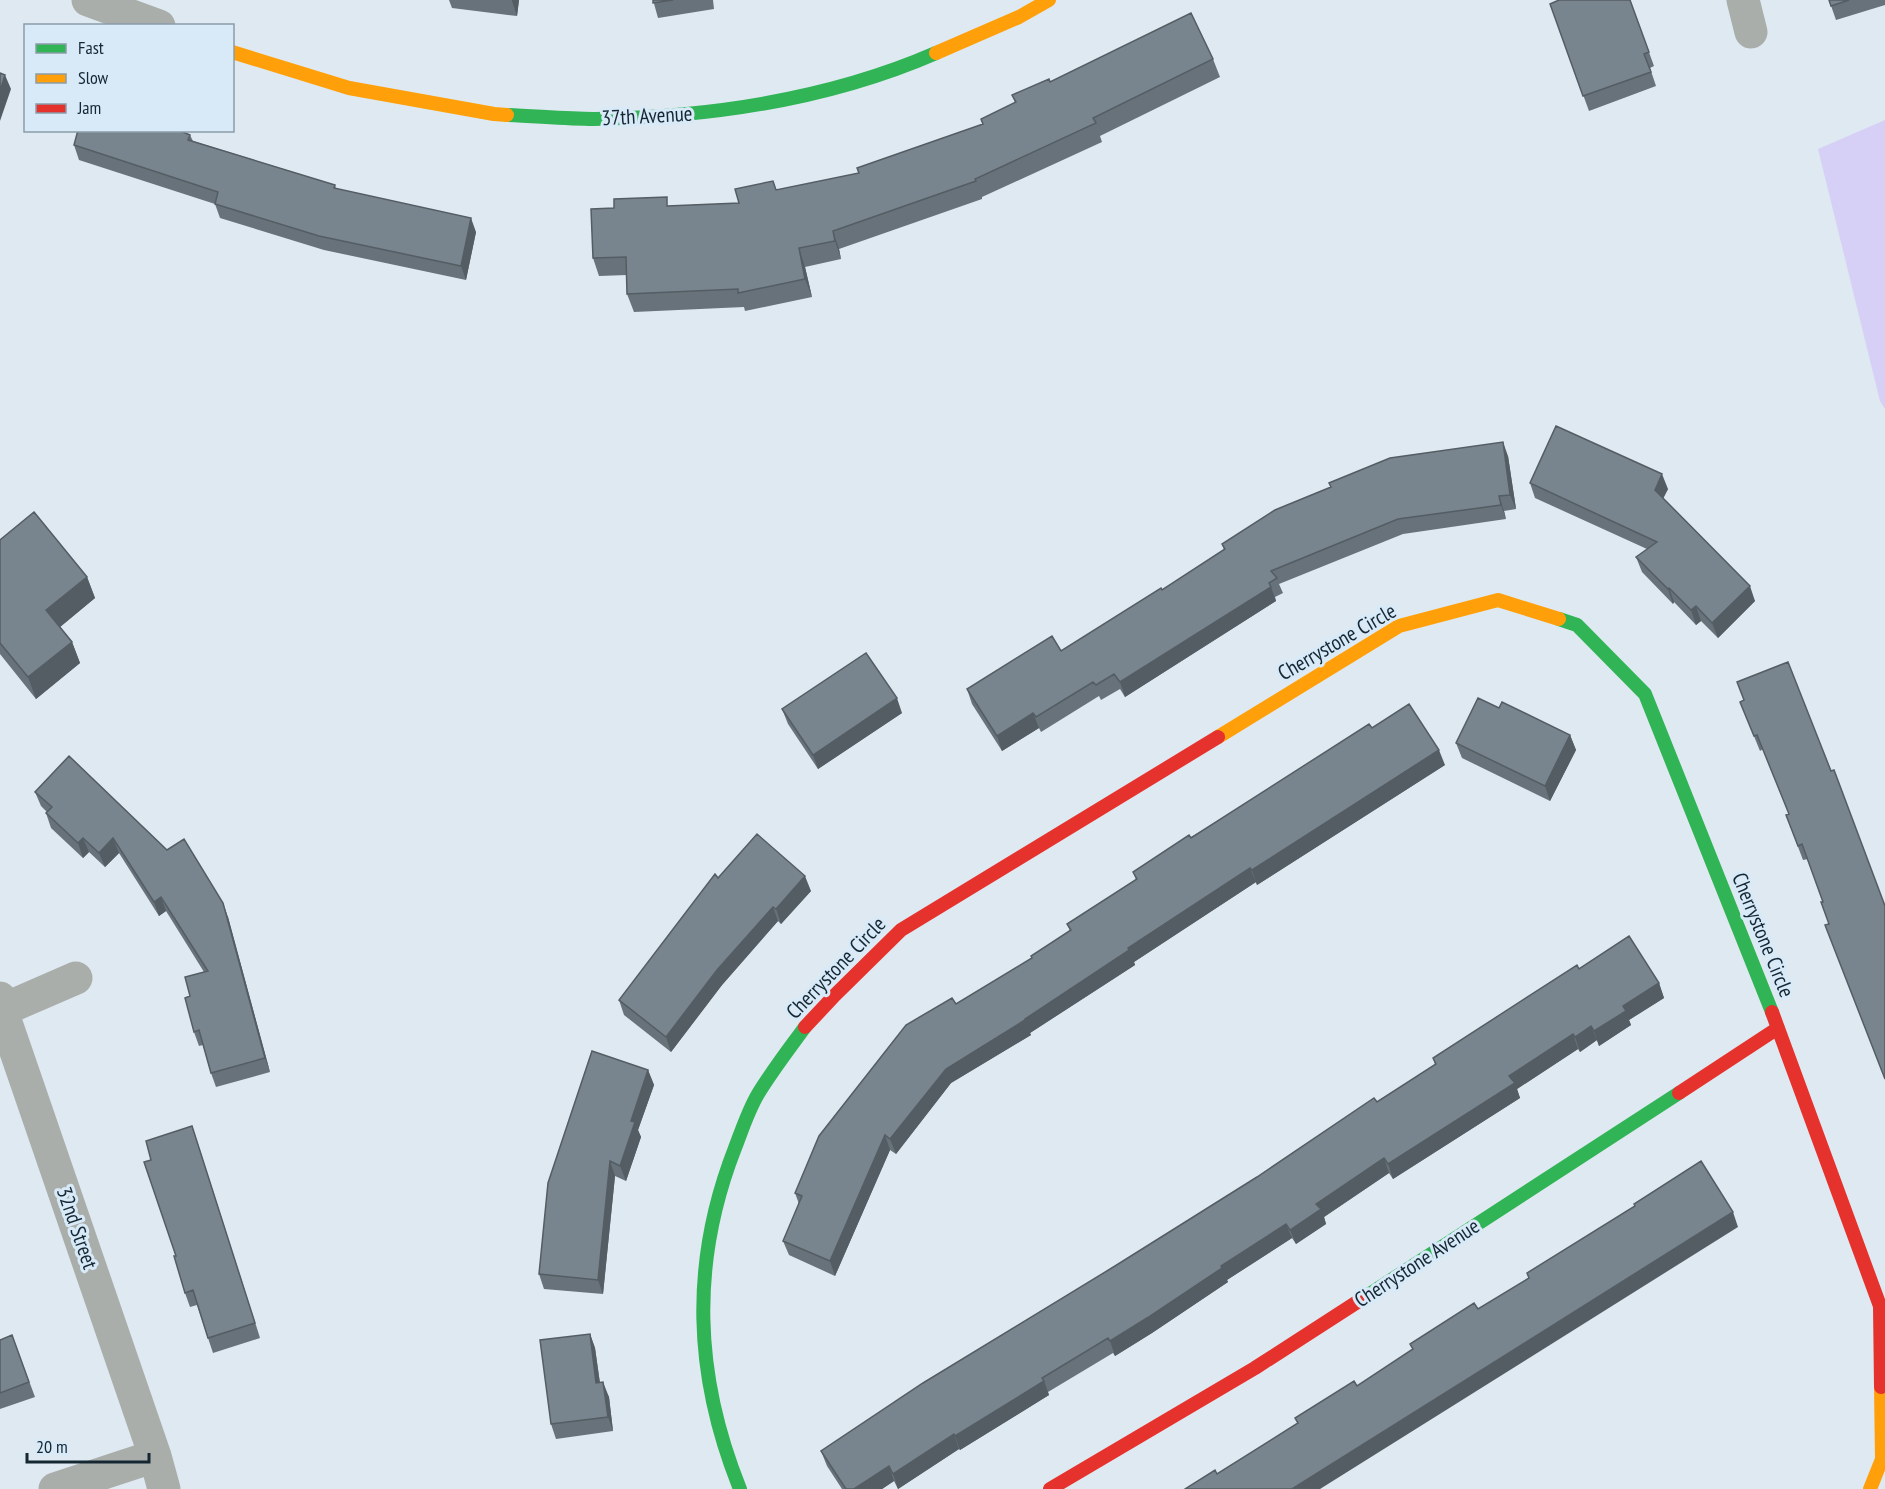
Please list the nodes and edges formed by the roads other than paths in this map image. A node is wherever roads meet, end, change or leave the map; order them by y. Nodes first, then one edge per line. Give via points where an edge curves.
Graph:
1 (88, 0) edge
2 (1049, 0) edge
3 (1743, 0) edge
4 (154, 24) edge
5 (1751, 32) dead end
6 (234, 53) edge
7 (76, 978) dead end
8 (1, 1007) edge
9 (1778, 1028) junction
10 (155, 1456) junction
11 (56, 1489) edge
12 (164, 1489) edge
13 (740, 1489) edge
14 (1050, 1489) edge
15 (1870, 1489) edge

1 - 4 street
2 - 6 street, 37th Avenue via 929,56 838,88 790,100 692,114 592,119 494,114 349,88
3 - 5 street
7 - 8 street
8 - 10 street, 32nd Street
9 - 13 street, Cherrystone Circle via 1644,694 1578,625 1498,600 1400,626 901,930 812,1019 756,1096 720,1187 709,1236 704,1284 709,1384 720,1433
9 - 14 street, Cherrystone Avenue via 1255,1368
9 - 15 street, Cherrystone Circle via 1880,1306 1882,1459
10 - 11 street
10 - 12 street

